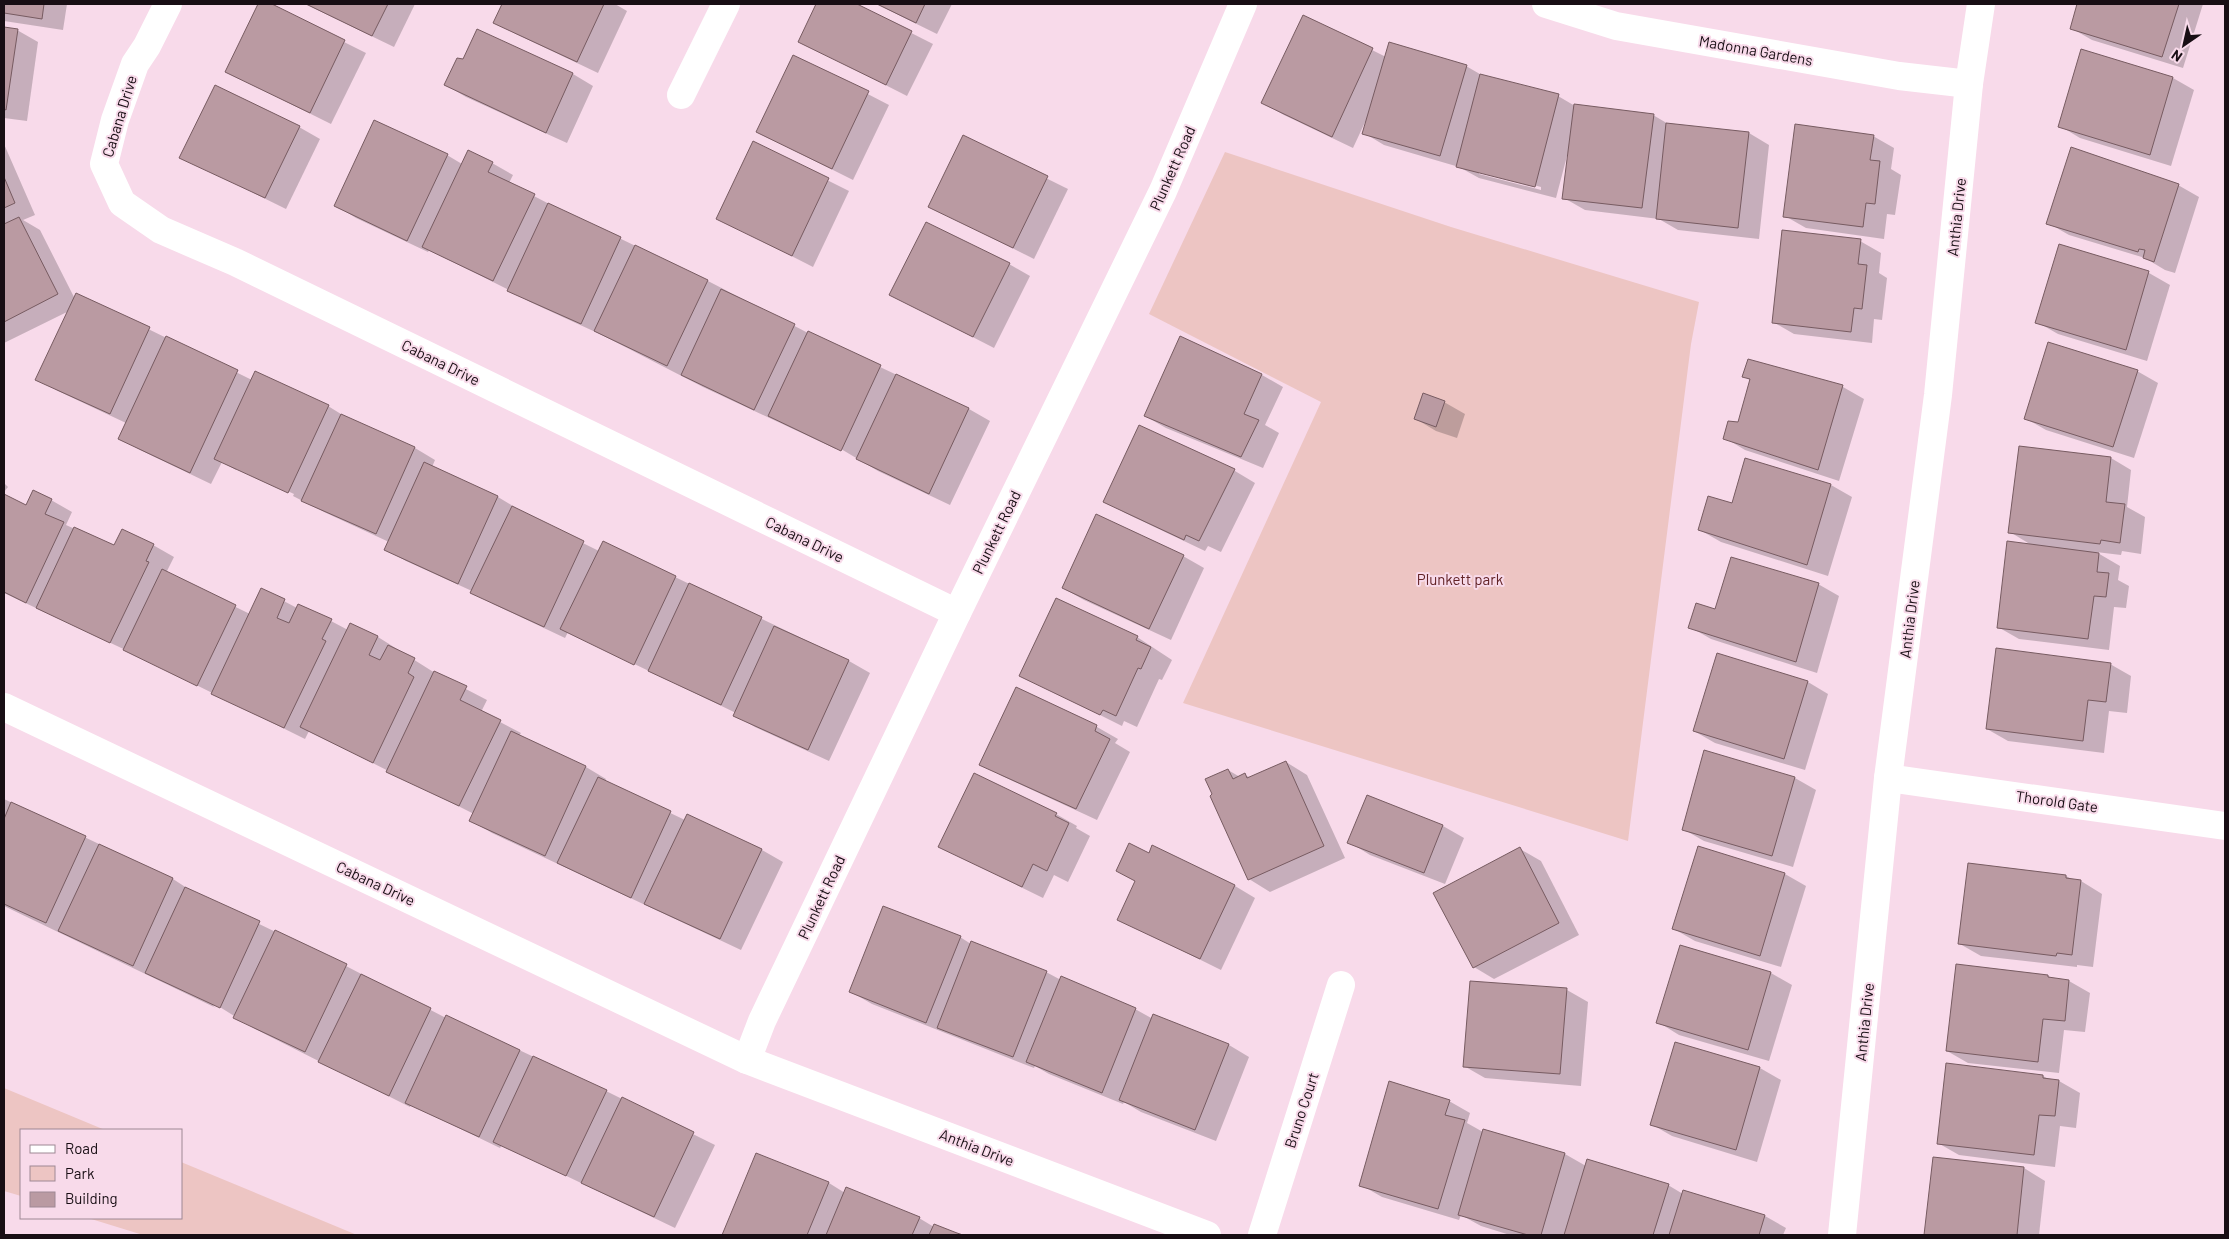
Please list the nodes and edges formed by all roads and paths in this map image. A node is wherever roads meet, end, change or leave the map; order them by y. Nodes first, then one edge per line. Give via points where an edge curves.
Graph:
1 (168, 4) edge
2 (726, 4) edge
3 (1243, 4) edge
4 (1546, 4) edge
5 (1981, 4) edge
6 (1970, 84) junction
7 (681, 95) dead end
8 (956, 613) junction
9 (4, 707) edge
10 (1888, 778) junction
11 (2225, 826) edge
12 (1341, 985) dead end
13 (747, 1060) junction
14 (1207, 1235) edge
15 (1262, 1235) edge
16 (1842, 1235) edge

1 - 8 street, Cabana Drive via 148,46 135,64 115,120 104,164 122,203 161,230 244,267
2 - 7 street
3 - 8 street, Plunkett Road via 1163,191
4 - 6 street, Madonna Gardens via 1616,26 1899,76
5 - 6 street, Anthia Drive
6 - 10 street, Anthia Drive via 1938,395
8 - 13 street, Plunkett Road via 762,1021
9 - 13 street, Cabana Drive
10 - 11 street, Thorold Gate
10 - 16 street, Anthia Drive
12 - 15 street, Bruno Court
13 - 14 street, Anthia Drive

